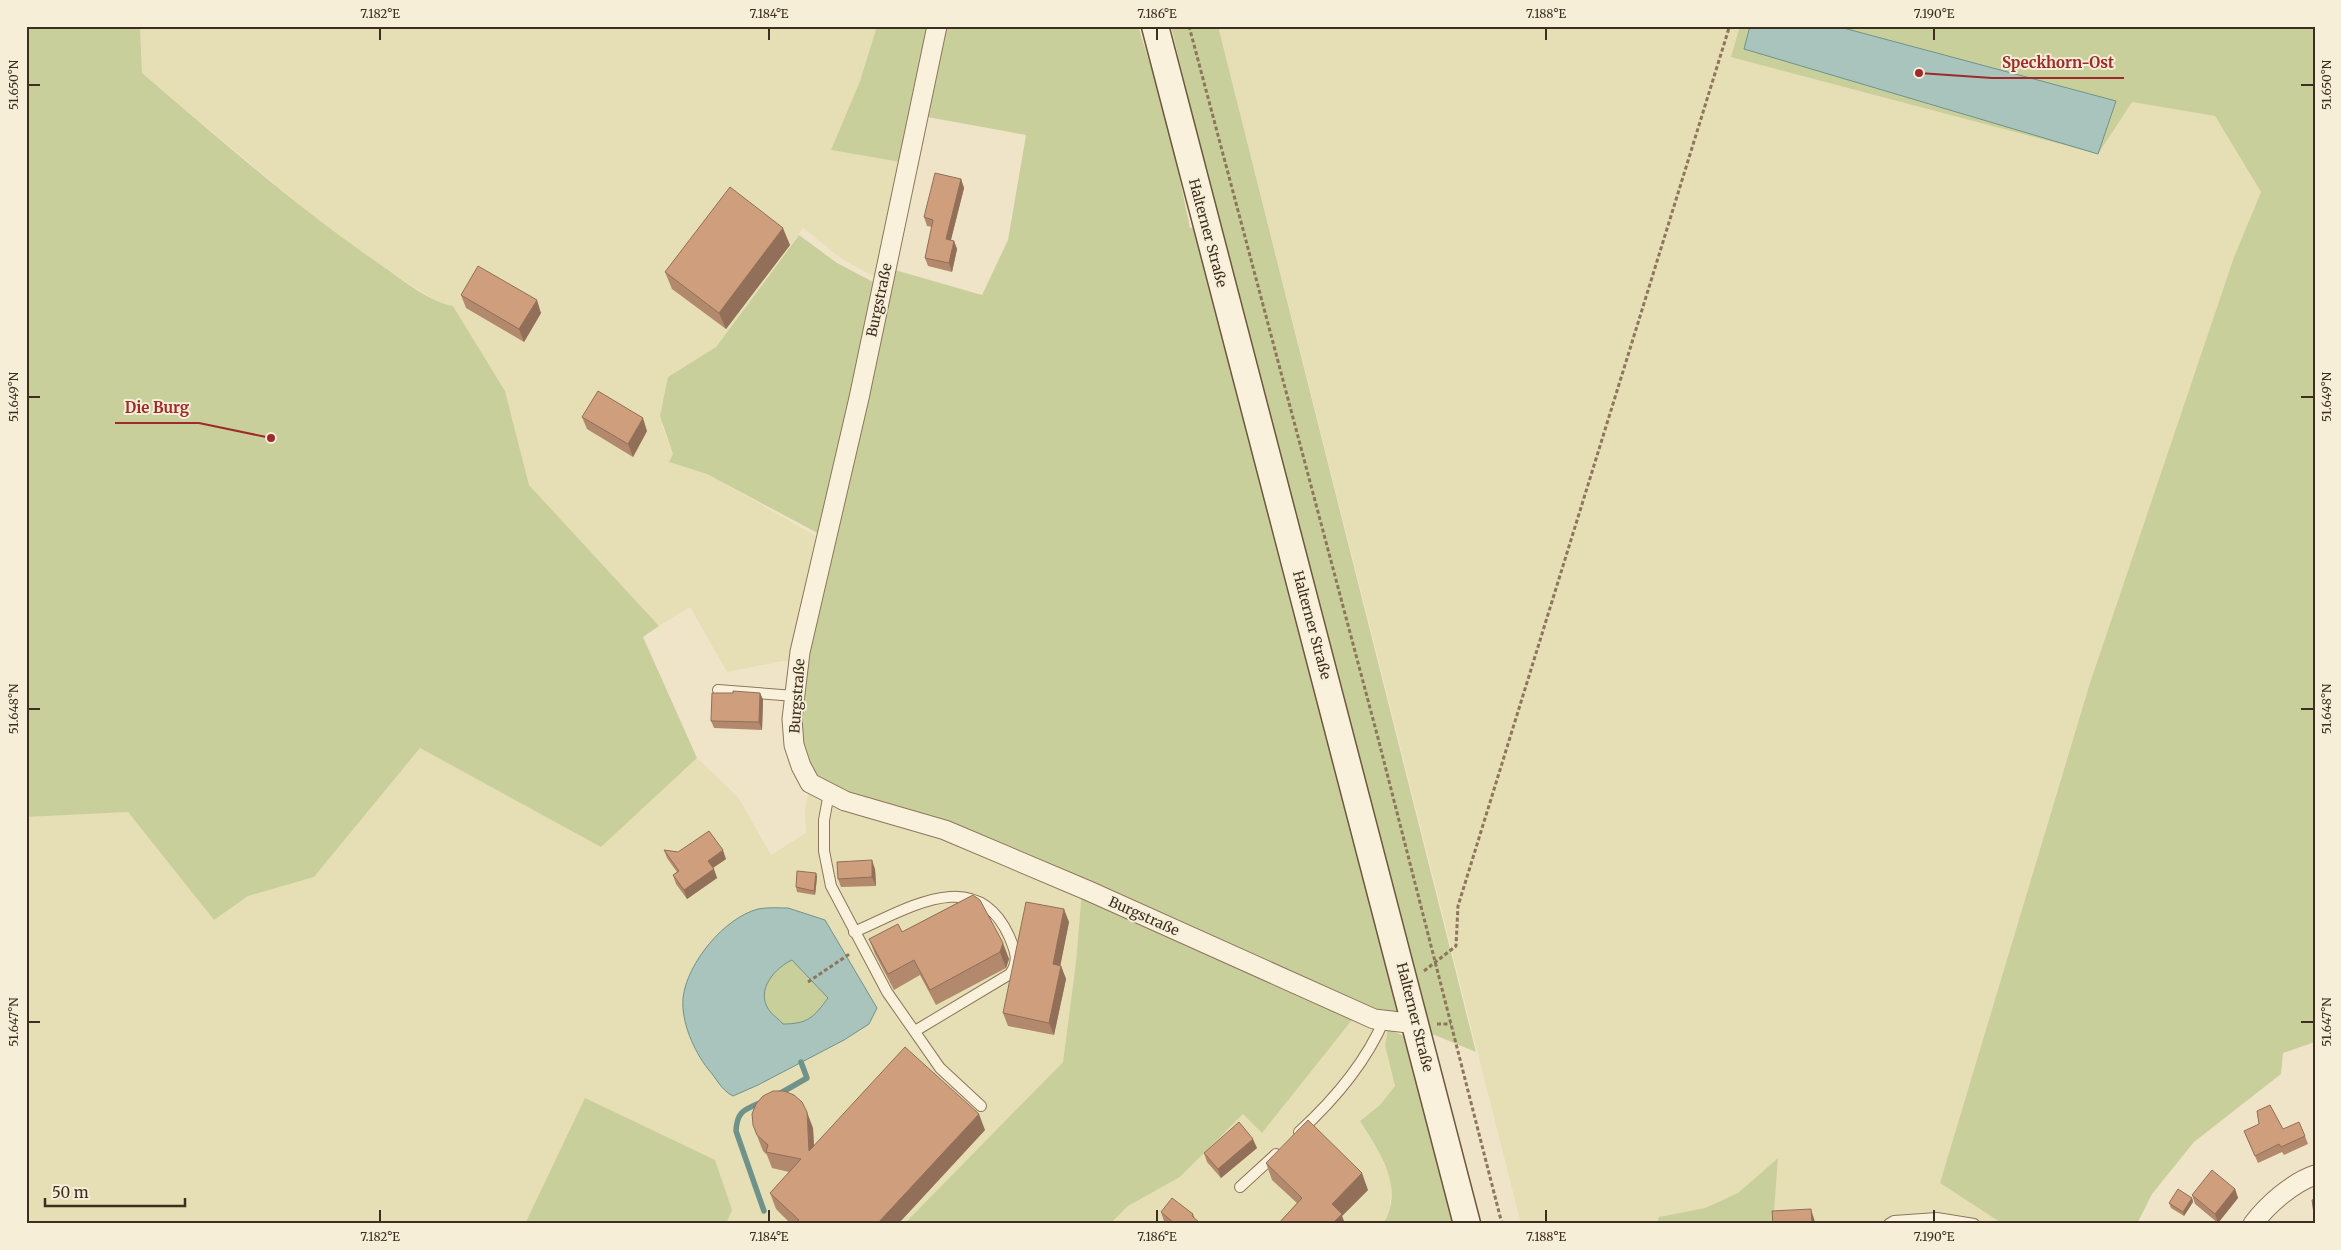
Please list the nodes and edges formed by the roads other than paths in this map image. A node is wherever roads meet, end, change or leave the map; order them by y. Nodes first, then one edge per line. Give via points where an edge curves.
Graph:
1 (937, 26) edge
2 (1155, 26) edge
3 (718, 690) dead end
4 (794, 696) junction
5 (829, 793) junction
6 (854, 932) junction
7 (1384, 1020) junction
8 (1417, 1024) junction
9 (915, 1031) junction
10 (981, 1106) dead end
11 (1294, 1137) edge
12 (1281, 1149) edge
13 (2315, 1175) edge
14 (1240, 1187) dead end
15 (1467, 1224) edge
16 (1889, 1224) edge
17 (1974, 1224) edge
18 (2253, 1224) edge

1 - 4 street, Burgstraße via 859,398 800,652
2 - 8 main road, Halterner Straße
3 - 4 lane
4 - 5 street, Burgstraße via 794,745 801,766 810,783
5 - 6 lane via 824,820 824,851 830,886
5 - 7 street, Burgstraße via 845,801 945,830 1374,1020
6 - 9 lane via 888,992
6 - 9 lane via 934,899 956,896 990,907 1005,927 1017,960 1010,974
7 - 8 street, Burgstraße
7 - 11 lane via 1374,1044 1361,1063 1321,1112
8 - 15 main road, Halterner Straße
9 - 10 lane via 940,1068
12 - 14 lane
13 - 18 street via 2277,1199 2261,1212
16 - 17 lane via 1938,1218

